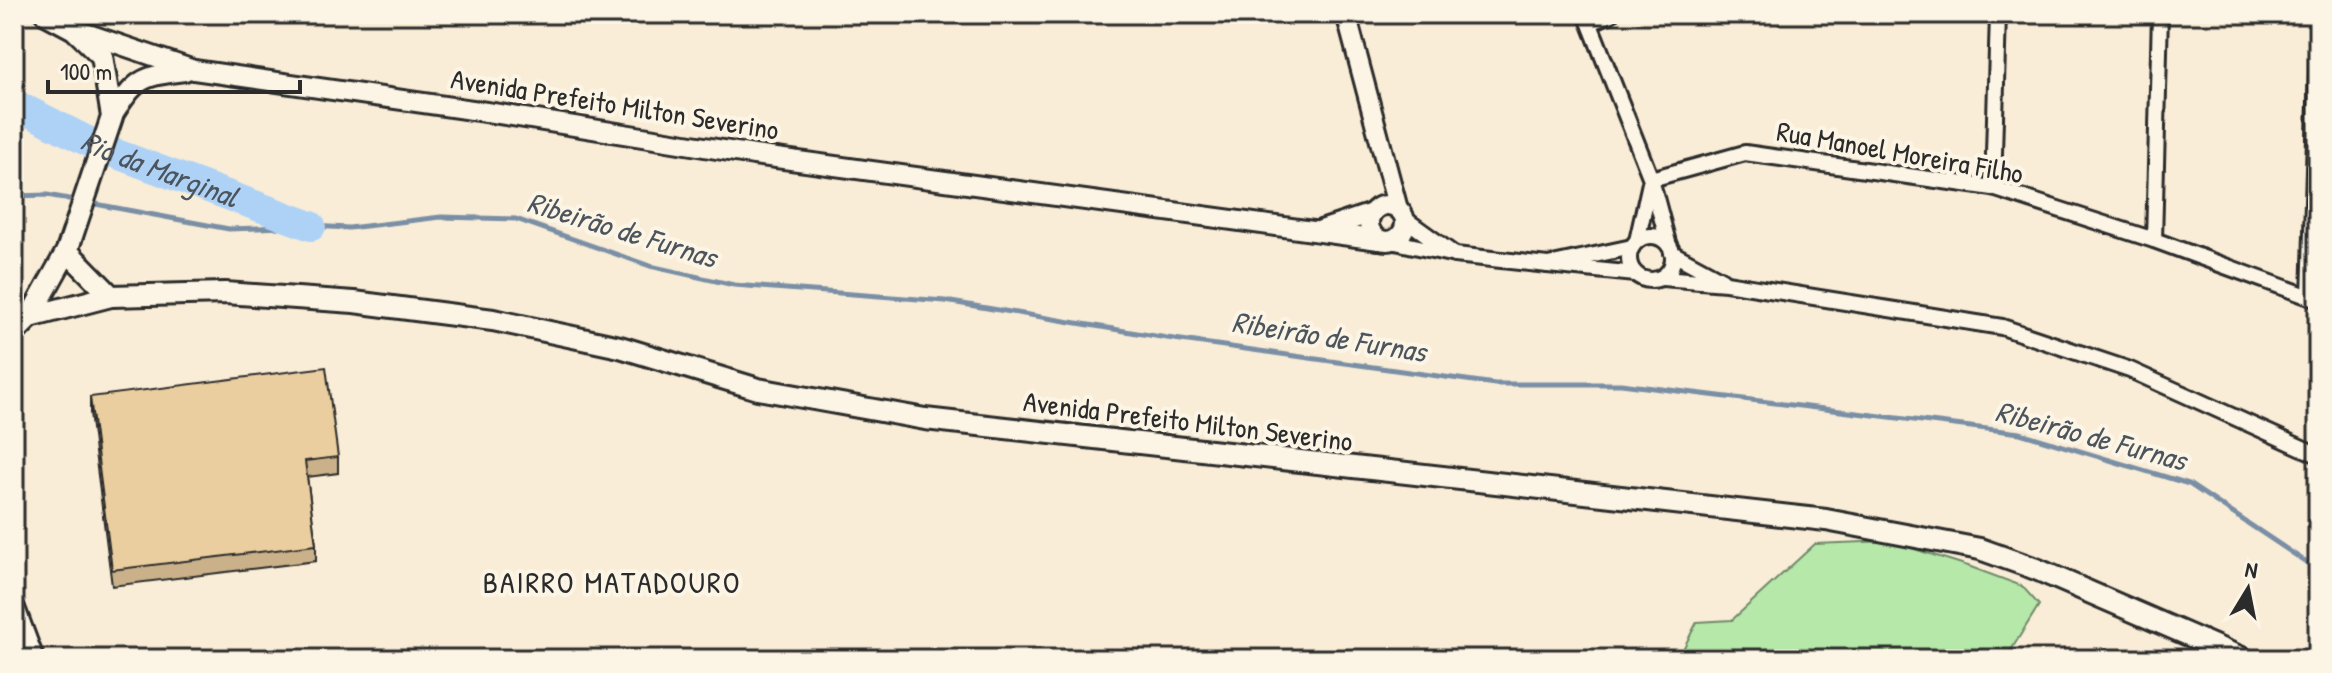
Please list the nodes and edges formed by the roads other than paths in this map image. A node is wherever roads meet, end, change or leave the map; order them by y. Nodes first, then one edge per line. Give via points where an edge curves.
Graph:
1 (46, 14) edge
2 (1346, 14) edge
3 (1611, 14) edge
4 (1998, 14) edge
5 (2160, 14) edge
6 (1588, 18) edge
7 (74, 29) junction
8 (2318, 41) edge
9 (194, 70) junction
10 (112, 117) junction
11 (1387, 161) junction
12 (1651, 179) junction
13 (1993, 188) junction
14 (1374, 211) junction
15 (1402, 214) junction
16 (1314, 232) junction
17 (1385, 240) junction
18 (2154, 240) junction
19 (1634, 244) junction
20 (1671, 249) junction
21 (67, 251) junction
22 (1455, 255) junction
23 (1548, 265) junction
24 (1635, 274) junction
25 (1662, 278) junction
26 (1726, 283) junction
27 (111, 296) junction
28 (2314, 299) edge
29 (30, 317) junction
30 (14, 333) edge
31 (2318, 455) edge
32 (14, 608) edge
33 (33, 659) edge
34 (2244, 659) edge

1 - 7 main road
2 - 11 street
3 - 6 street
4 - 13 street
5 - 18 street
6 - 12 street
7 - 9 street
7 - 10 main road via 102,56
8 - 28 street
9 - 10 street via 161,73 132,85
9 - 16 street, Avenida Prefeito Milton Severino
10 - 21 main road
11 - 14 street
11 - 15 street
12 - 13 street, Rua Manoel Moreira Filho via 1745,153
12 - 19 street
12 - 20 street
13 - 18 street, Rua Manoel Moreira Filho
14 - 15 street, Avenida Prefeito Milton Severino via 1388,205
14 - 16 street, Avenida Prefeito Milton Severino
14 - 17 street via 1369,225
15 - 17 street via 1404,230
15 - 22 street, Avenida Prefeito Milton Severino
16 - 17 street, Avenida Prefeito Milton Severino
17 - 22 street, Avenida Prefeito Milton Severino
18 - 28 street, Rua Manoel Moreira Filho
19 - 20 street, Avenida Prefeito Milton Severino via 1658,237
19 - 23 street, Avenida Prefeito Milton Severino
19 - 24 street via 1629,261
20 - 25 street via 1671,267
20 - 26 street, Avenida Prefeito Milton Severino
21 - 27 main road
21 - 29 main road
22 - 23 street, Avenida Prefeito Milton Severino
23 - 24 street, Avenida Prefeito Milton Severino
24 - 25 street, Avenida Prefeito Milton Severino via 1648,280
25 - 26 street, Avenida Prefeito Milton Severino
26 - 31 street, Avenida Prefeito Milton Severino via 2002,327 2130,370
27 - 29 main road, Avenida Prefeito Milton Severino
27 - 34 main road, Avenida Prefeito Milton Severino via 225,293 493,320 620,347 758,389 925,419 1883,529 1980,549 2036,569
29 - 30 main road
32 - 33 main road

